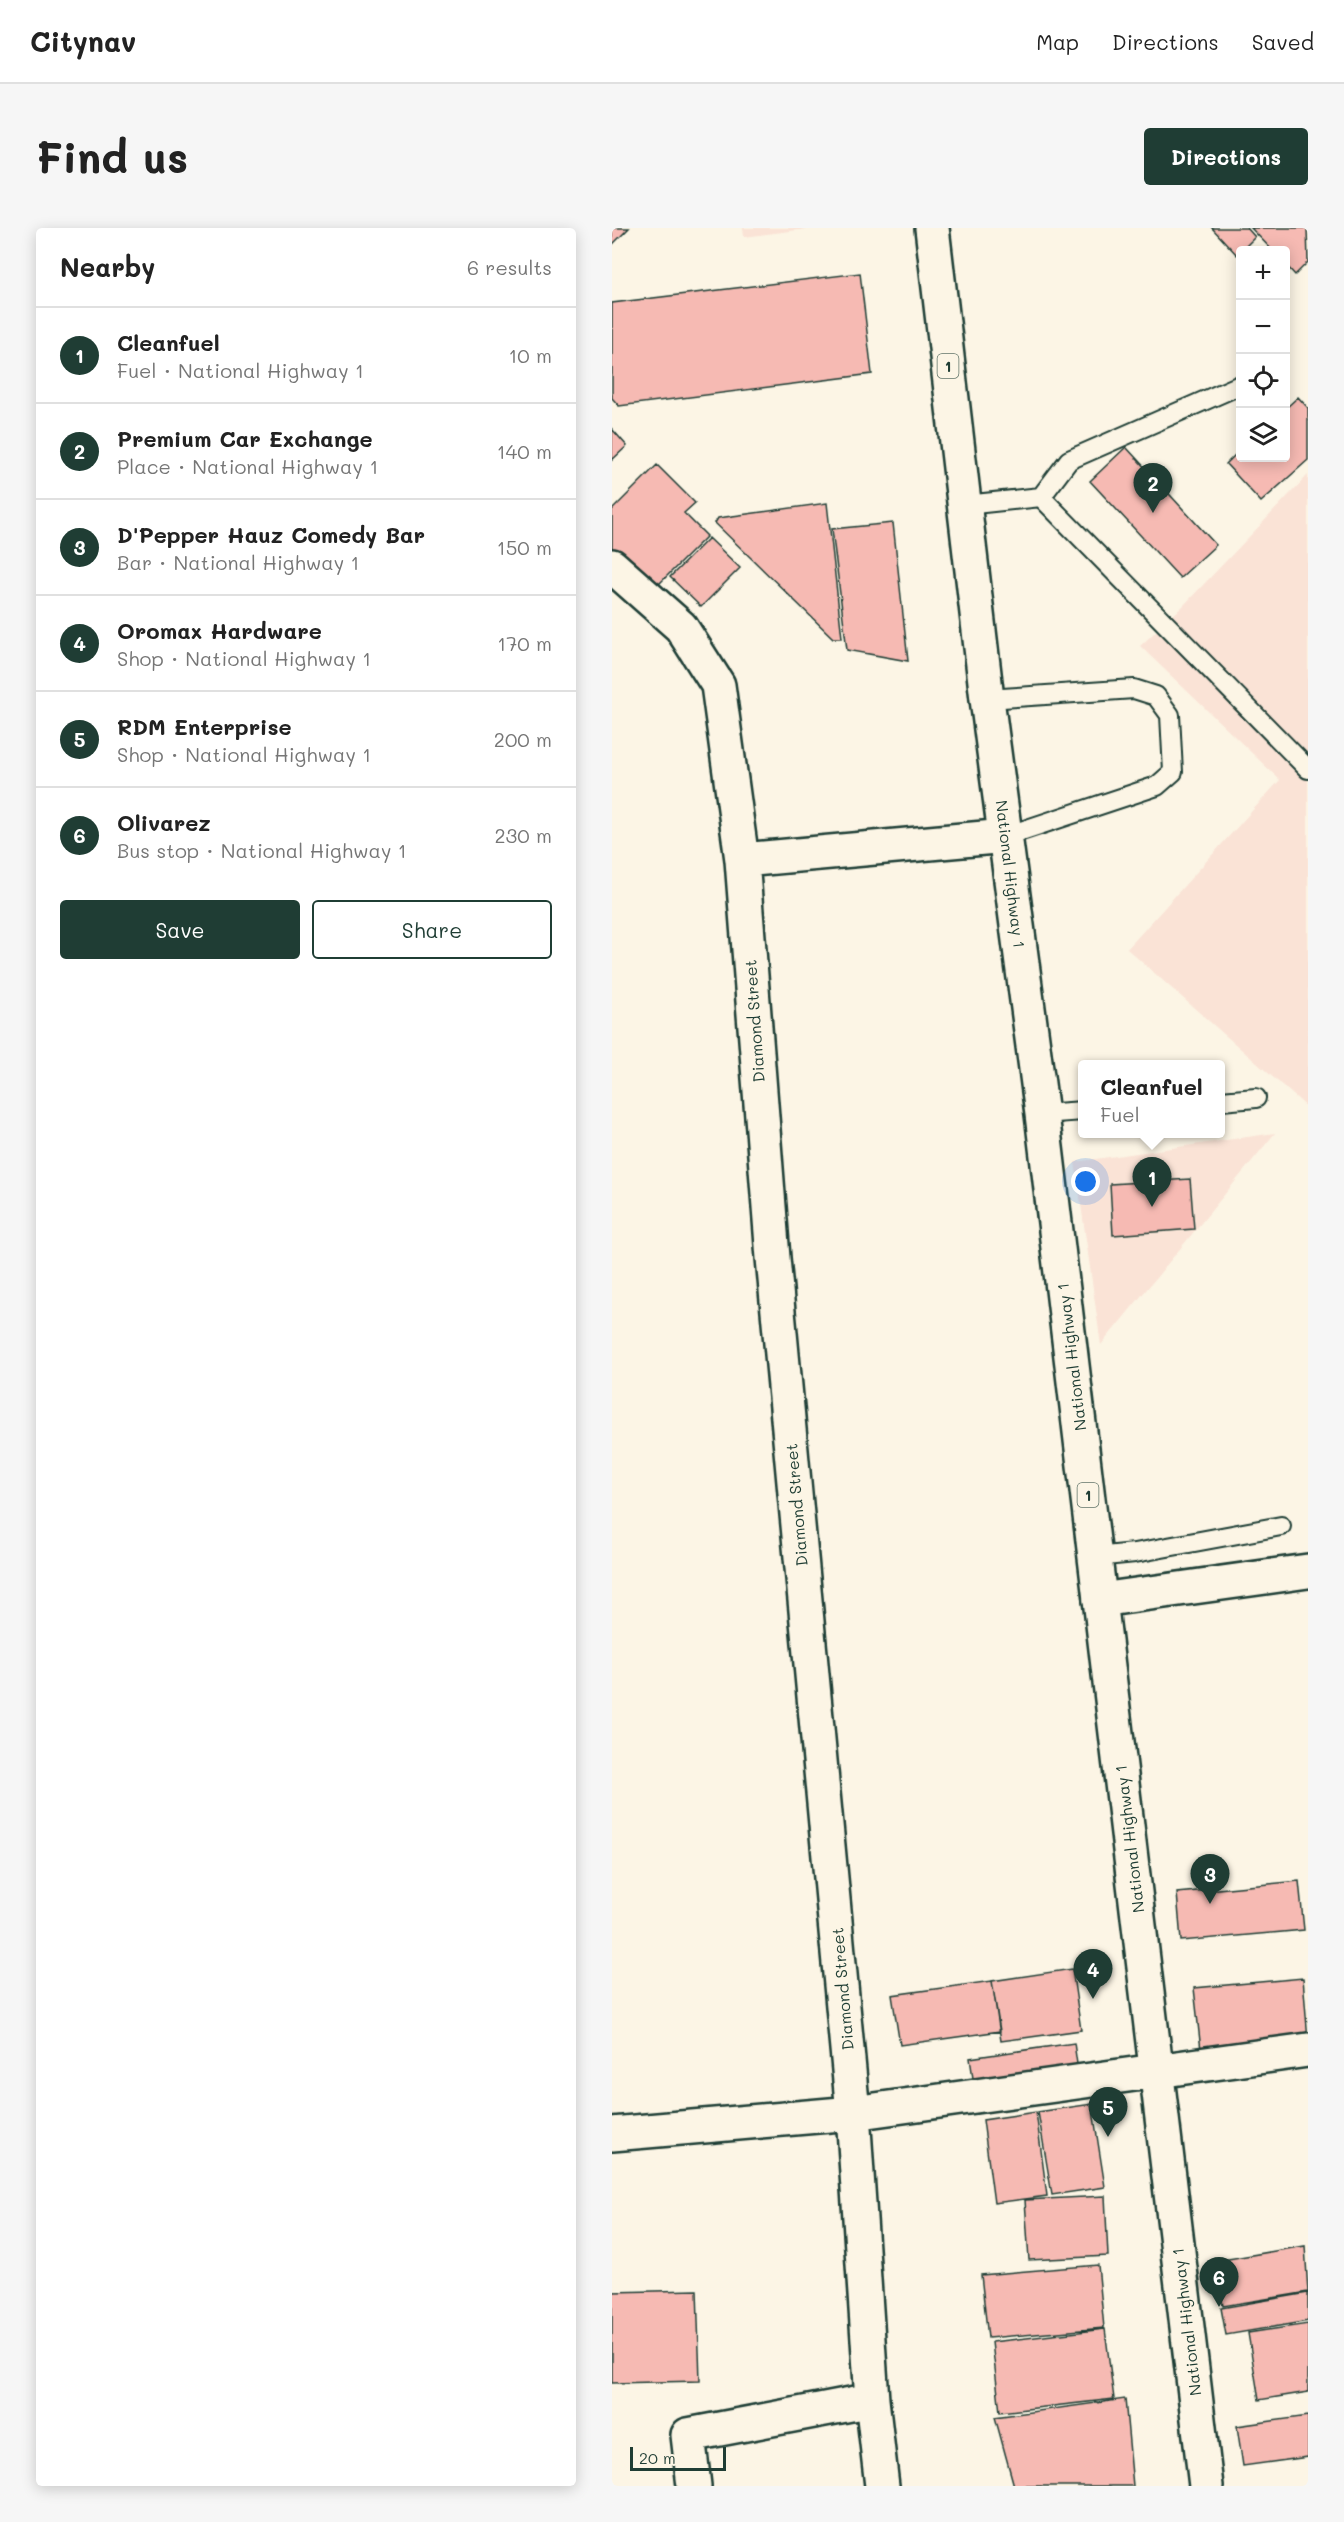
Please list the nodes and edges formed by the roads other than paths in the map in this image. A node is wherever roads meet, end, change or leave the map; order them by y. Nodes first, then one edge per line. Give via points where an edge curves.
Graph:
1 (932, 228) edge
2 (1236, 387) edge
3 (1041, 497) junction
4 (964, 505) junction
5 (612, 566) edge
6 (987, 699) junction
7 (1308, 769) edge
8 (1006, 836) junction
9 (741, 860) junction
10 (1256, 1098) dead end
11 (1225, 1101) edge
12 (1078, 1111) edge
13 (1042, 1114) junction
14 (1281, 1526) dead end
15 (1095, 1557) junction
16 (1308, 1571) edge
17 (1100, 1600) junction
18 (1308, 2050) edge
19 (1156, 2070) junction
20 (854, 2113) junction
21 (612, 2134) edge
22 (872, 2400) junction
23 (694, 2486) edge
24 (882, 2486) edge
25 (1206, 2486) edge

1 - 4 main road, National Highway 1 / 1
2 - 3 lane via 1069,460
3 - 4 lane
3 - 7 lane
4 - 6 main road, National Highway 1 / 1
5 - 9 main road, Diamond Street via 681,627 718,685
6 - 8 main road, National Highway 1 / 1
6 - 8 lane via 1134,689 1156,696 1170,715 1173,772 1157,786
8 - 9 main road
8 - 13 main road, National Highway 1 / 1
9 - 20 main road, Diamond Street via 772,1258
10 - 11 lane
12 - 13 lane
13 - 15 main road, National Highway 1 / 1
14 - 15 lane
15 - 17 main road, National Highway 1 / 1
16 - 17 main road
17 - 19 main road, National Highway 1 / 1
18 - 19 main road
19 - 20 main road
19 - 25 main road, National Highway 1 / 1
20 - 21 main road
20 - 22 main road, Diamond Street
22 - 23 main road via 688,2435
22 - 24 main road, Diamond Street

